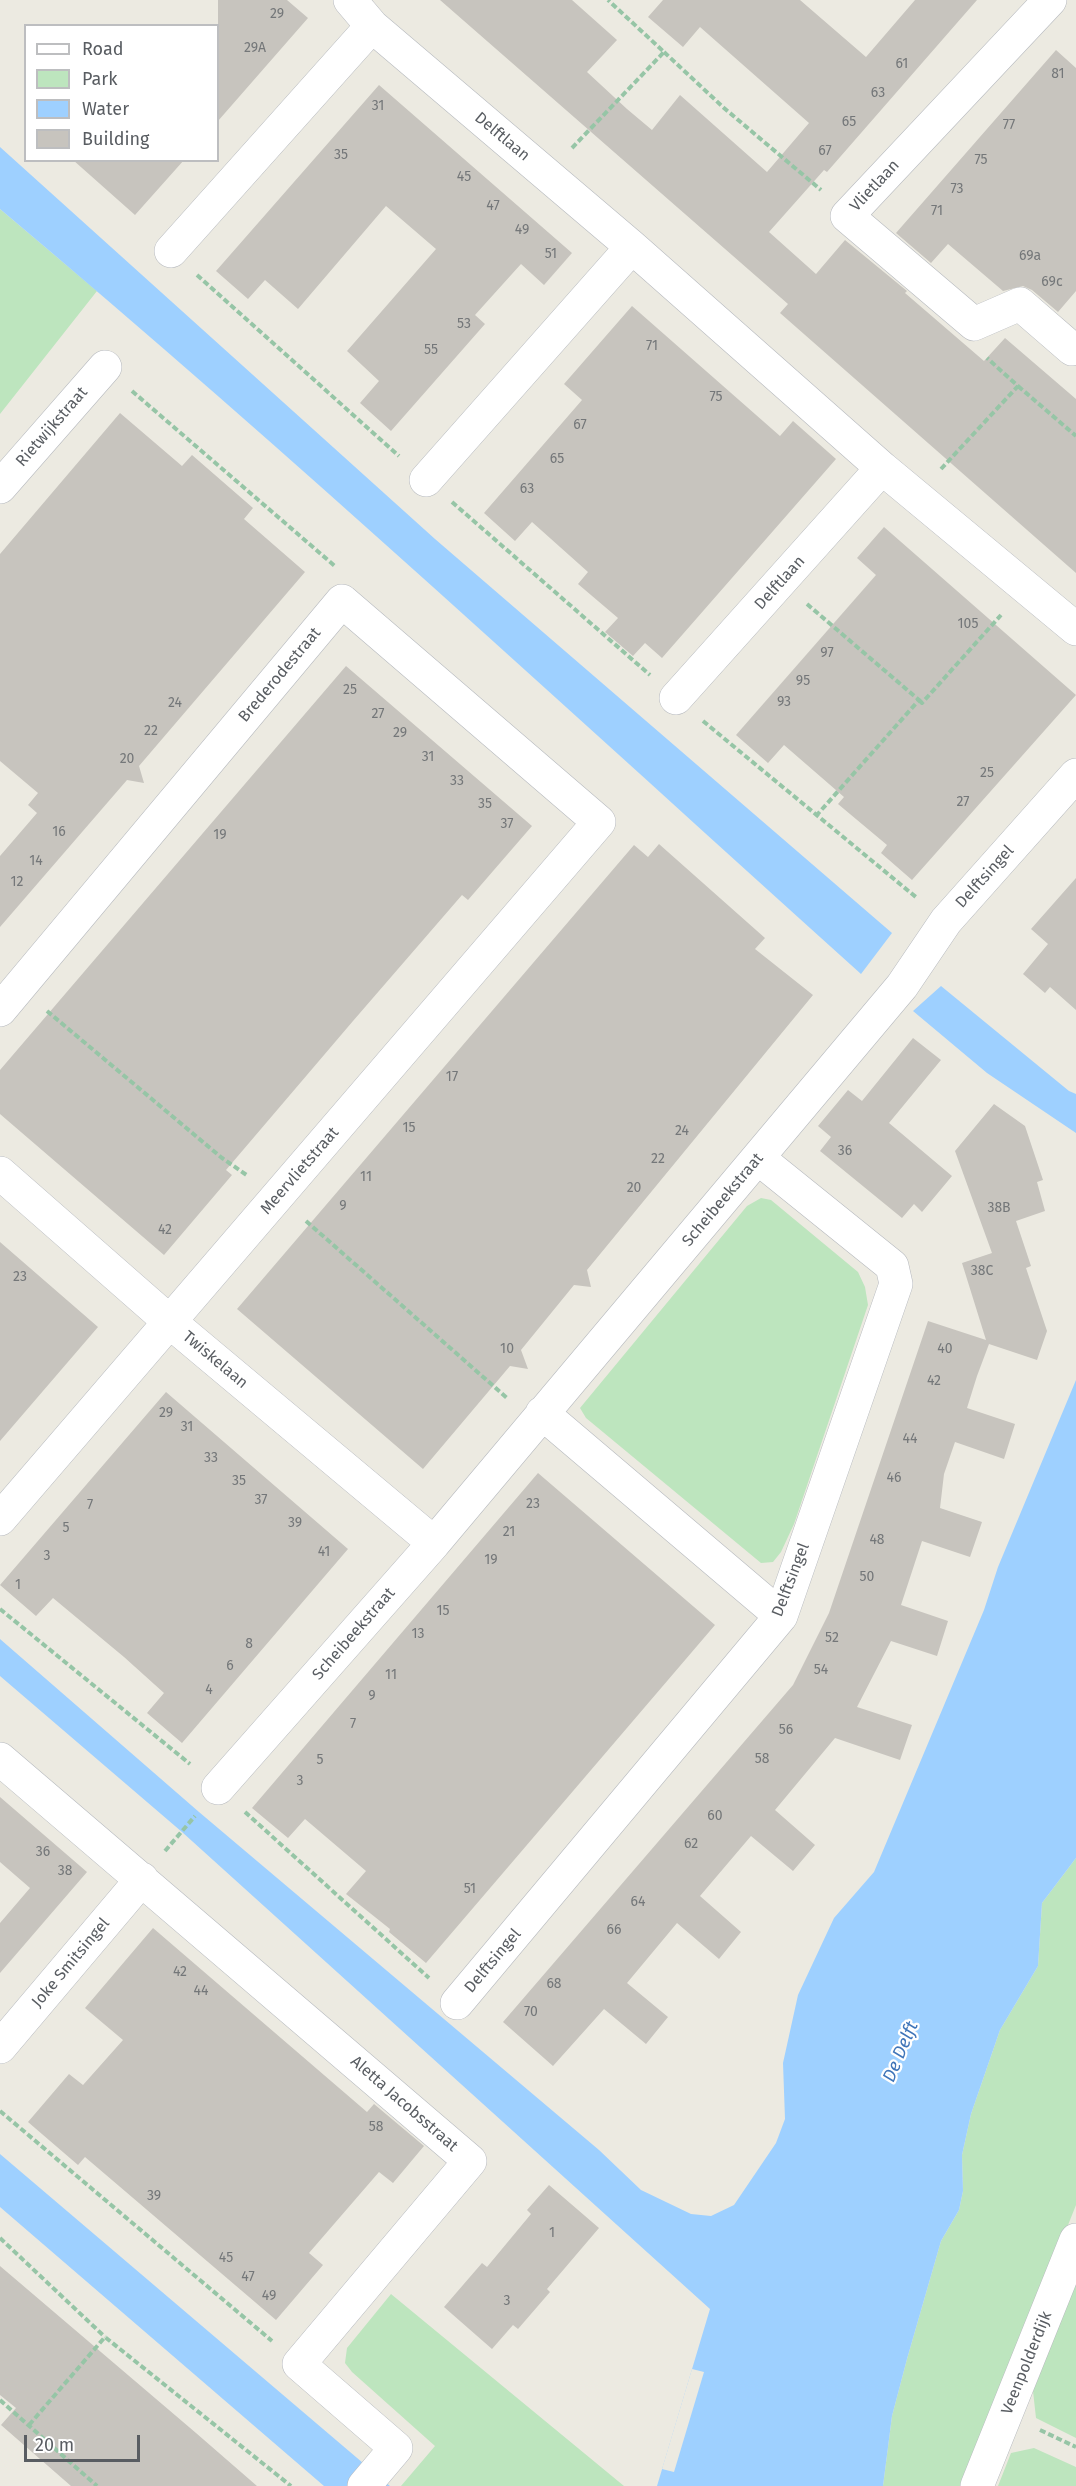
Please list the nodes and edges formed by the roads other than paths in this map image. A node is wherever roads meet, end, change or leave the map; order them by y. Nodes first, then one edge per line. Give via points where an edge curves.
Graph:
1 (350, 0) edge
2 (1050, 0) edge
3 (372, 26) junction
4 (632, 247) junction
5 (171, 251) road end
6 (1072, 349) dead end
7 (105, 367) road end
8 (882, 468) junction
9 (426, 480) road end
10 (0, 487) edge
11 (1076, 629) edge
12 (676, 698) road end
13 (1076, 775) edge
14 (599, 822) joint
15 (902, 986) joint
16 (0, 1010) edge
17 (758, 1158) junction
18 (0, 1173) edge
19 (170, 1323) junction
20 (542, 1413) junction
21 (0, 1519) edge
22 (434, 1543) junction
23 (781, 1616) junction
24 (0, 1760) edge
25 (218, 1788) road end
26 (142, 1879) junction
27 (457, 2003) dead end
28 (0, 2047) edge
29 (1076, 2240) edge
30 (373, 2476) edge
31 (977, 2486) edge

1 - 3 street, Delftlaan
2 - 6 street, Vlietlaan via 847,216 974,324 1020,304
3 - 4 street, Delftlaan
3 - 5 street
4 - 8 street, Delftlaan
4 - 9 street
7 - 10 street, Rietwijkstraat
8 - 11 street, Delftlaan
8 - 12 street, Delftlaan
13 - 15 street, Delftsingel via 946,921
14 - 16 street, Brederodestraat via 342,601
14 - 19 street, Meervlietstraat
15 - 17 street, Scheibeekstraat
17 - 20 street, Scheibeekstraat
17 - 23 street, Delftsingel via 892,1266 896,1284
18 - 19 street, Twiskelaan
19 - 21 street, Meervlietstraat
19 - 22 street, Twiskelaan
20 - 22 street, Scheibeekstraat
20 - 23 street
22 - 25 street, Scheibeekstraat
23 - 27 street, Delftsingel
24 - 26 street, Aletta Jacobsstraat
26 - 28 street, Joke Smitsingel
26 - 30 street, Aletta Jacobsstraat via 471,2161 299,2364 396,2448
29 - 31 street, Veenpolderdijk

